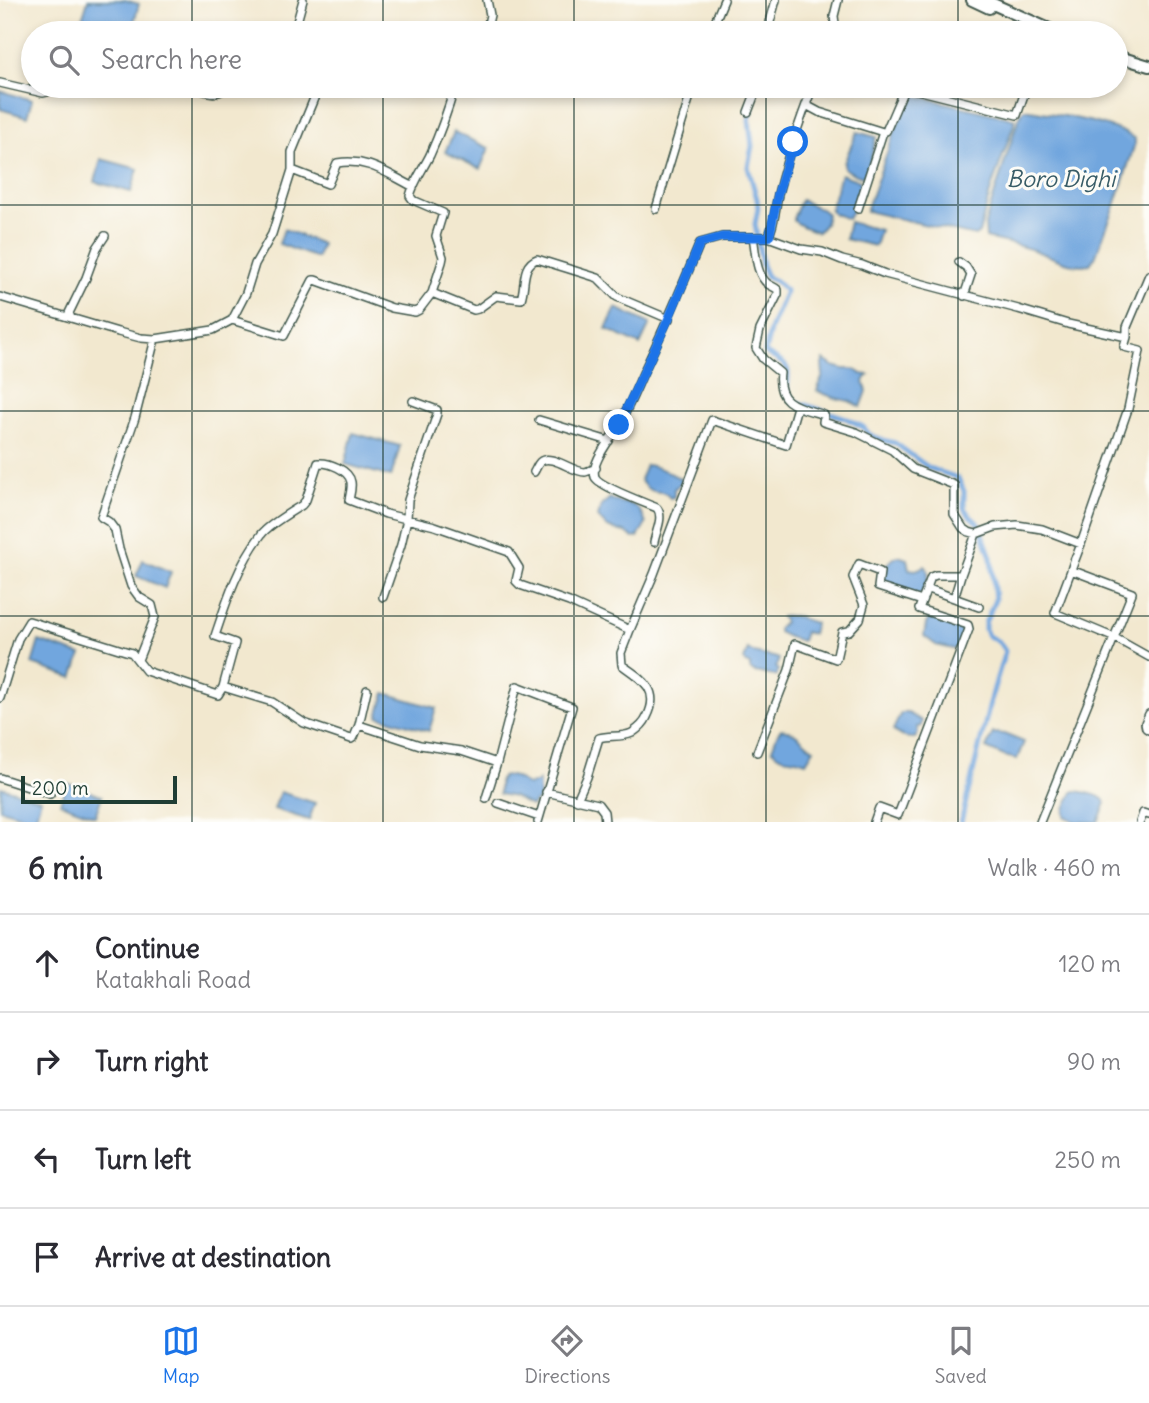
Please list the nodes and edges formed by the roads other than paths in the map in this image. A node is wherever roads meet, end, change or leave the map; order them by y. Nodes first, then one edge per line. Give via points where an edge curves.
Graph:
1 (303, 0) edge
2 (487, 0) edge
3 (724, 0) edge
4 (776, 0) edge
5 (838, 0) edge
6 (972, 0) edge
7 (984, 0) edge
8 (297, 21) edge
9 (489, 21) edge
10 (715, 21) edge
11 (770, 21) edge
12 (835, 21) edge
13 (1017, 21) edge
14 (1031, 21) edge
15 (1128, 54) edge
16 (1128, 60) edge
17 (1149, 60) edge
18 (1149, 66) edge
19 (0, 83) edge
20 (21, 88) edge
21 (313, 98) edge
22 (451, 98) edge
23 (689, 98) edge
24 (753, 98) edge
25 (809, 98) edge
26 (900, 98) edge
27 (949, 98) edge
28 (1023, 98) edge
29 (806, 105) junction
30 (748, 112) dead end
31 (883, 132) junction
32 (292, 170) junction
33 (412, 186) junction
34 (656, 209) dead end
35 (858, 209) dead end
36 (106, 236) dead end
37 (753, 237) junction
38 (768, 237) junction
39 (959, 262) dead end
40 (1149, 275) edge
41 (432, 293) junction
42 (964, 296) junction
43 (0, 297) edge
44 (71, 318) junction
45 (669, 318) junction
46 (232, 320) junction
47 (1127, 337) junction
48 (155, 339) junction
49 (1140, 355) junction
50 (1149, 359) edge
51 (413, 401) dead end
52 (797, 407) junction
53 (538, 420) dead end
54 (608, 441) junction
55 (596, 468) junction
56 (534, 472) dead end
57 (407, 519) junction
58 (976, 534) junction
59 (653, 542) dead end
60 (1081, 544) junction
61 (1075, 558) dead end
62 (1071, 570) junction
63 (961, 575) junction
64 (926, 588) junction
65 (383, 597) dead end
66 (954, 598) junction
67 (922, 601) junction
68 (979, 607) dead end
69 (630, 630) junction
70 (1115, 638) junction
71 (1149, 657) edge
72 (138, 660) junction
73 (223, 687) junction
74 (368, 690) dead end
75 (0, 698) edge
76 (1149, 715) edge
77 (359, 725) junction
78 (1149, 730) edge
79 (757, 752) dead end
80 (497, 763) junction
81 (0, 778) edge
82 (546, 792) junction
83 (50, 794) dead end
84 (486, 798) dead end
85 (577, 800) junction
86 (498, 803) dead end
87 (1149, 815) edge
88 (539, 819) edge
89 (605, 822) edge
90 (874, 822) edge
91 (1040, 822) edge
92 (1140, 822) edge

1 - 8 street
2 - 9 street
3 - 10 street
4 - 11 street
5 - 12 street
6 - 13 highway
7 - 14 highway
15 - 17 highway
16 - 18 highway
19 - 20 street
21 - 32 street via 292,152
22 - 33 street via 439,136
23 - 34 street
24 - 30 street
25 - 29 street
26 - 31 street
27 - 28 street via 1017,115
29 - 31 street
29 - 38 street
31 - 35 street
32 - 33 street via 328,184 337,163 363,162
32 - 46 street via 272,234
33 - 41 street via 411,199 443,213 436,236 443,259
36 - 44 street via 69,313
37 - 38 street
37 - 45 street via 700,243
37 - 52 street via 761,276 778,290 756,348 780,373 782,395
38 - 42 street
39 - 42 street via 971,275
40 - 47 street
41 - 45 street via 476,310 496,296 521,299 526,268 537,259 598,278 617,296
41 - 46 street via 415,312 314,280 284,336
42 - 47 street
43 - 44 street
44 - 48 street
45 - 54 street
46 - 48 street via 213,330
47 - 49 street via 1124,347 1140,351
48 - 72 street via 135,418 101,517 115,530 131,586 152,605 155,617
49 - 50 street
49 - 60 street via 1128,409
51 - 57 street via 438,414 408,500
52 - 58 street via 824,415 823,422 856,432 892,450 913,469 954,485 954,514 963,528
52 - 69 street via 786,445 712,420
53 - 54 street
54 - 55 street
55 - 56 street via 578,471 547,459
55 - 59 street via 596,477 608,487 657,508 660,516
57 - 65 street
57 - 69 street via 509,552 519,568 516,580 520,585
57 - 73 street via 349,500 350,478 344,471 318,463 306,500 261,533 234,580 215,636 234,643
58 - 60 street via 1017,525
58 - 63 street
60 - 62 street
61 - 62 street
62 - 70 street via 1055,613
62 - 70 street via 1132,593
63 - 64 street via 933,575
63 - 66 street
64 - 66 street
64 - 67 street
66 - 68 street
67 - 79 street via 878,587 880,572 859,564 853,578 864,605 860,619 842,632 836,659 795,644
67 - 90 street via 919,609 969,629 898,815 879,808
69 - 85 street via 621,653 622,665 650,690 652,707 630,734 599,738
70 - 71 street
70 - 91 street
72 - 73 street via 146,671 218,695
72 - 75 street via 132,653 29,621 18,639
73 - 77 street via 272,702 304,723 351,738
74 - 77 street
76 - 78 street via 1145,723
77 - 80 street
80 - 82 street via 517,686 572,707
80 - 84 street
81 - 83 street
82 - 85 street
82 - 88 street
85 - 89 street via 598,804
86 - 88 street
87 - 92 street via 1143,813

